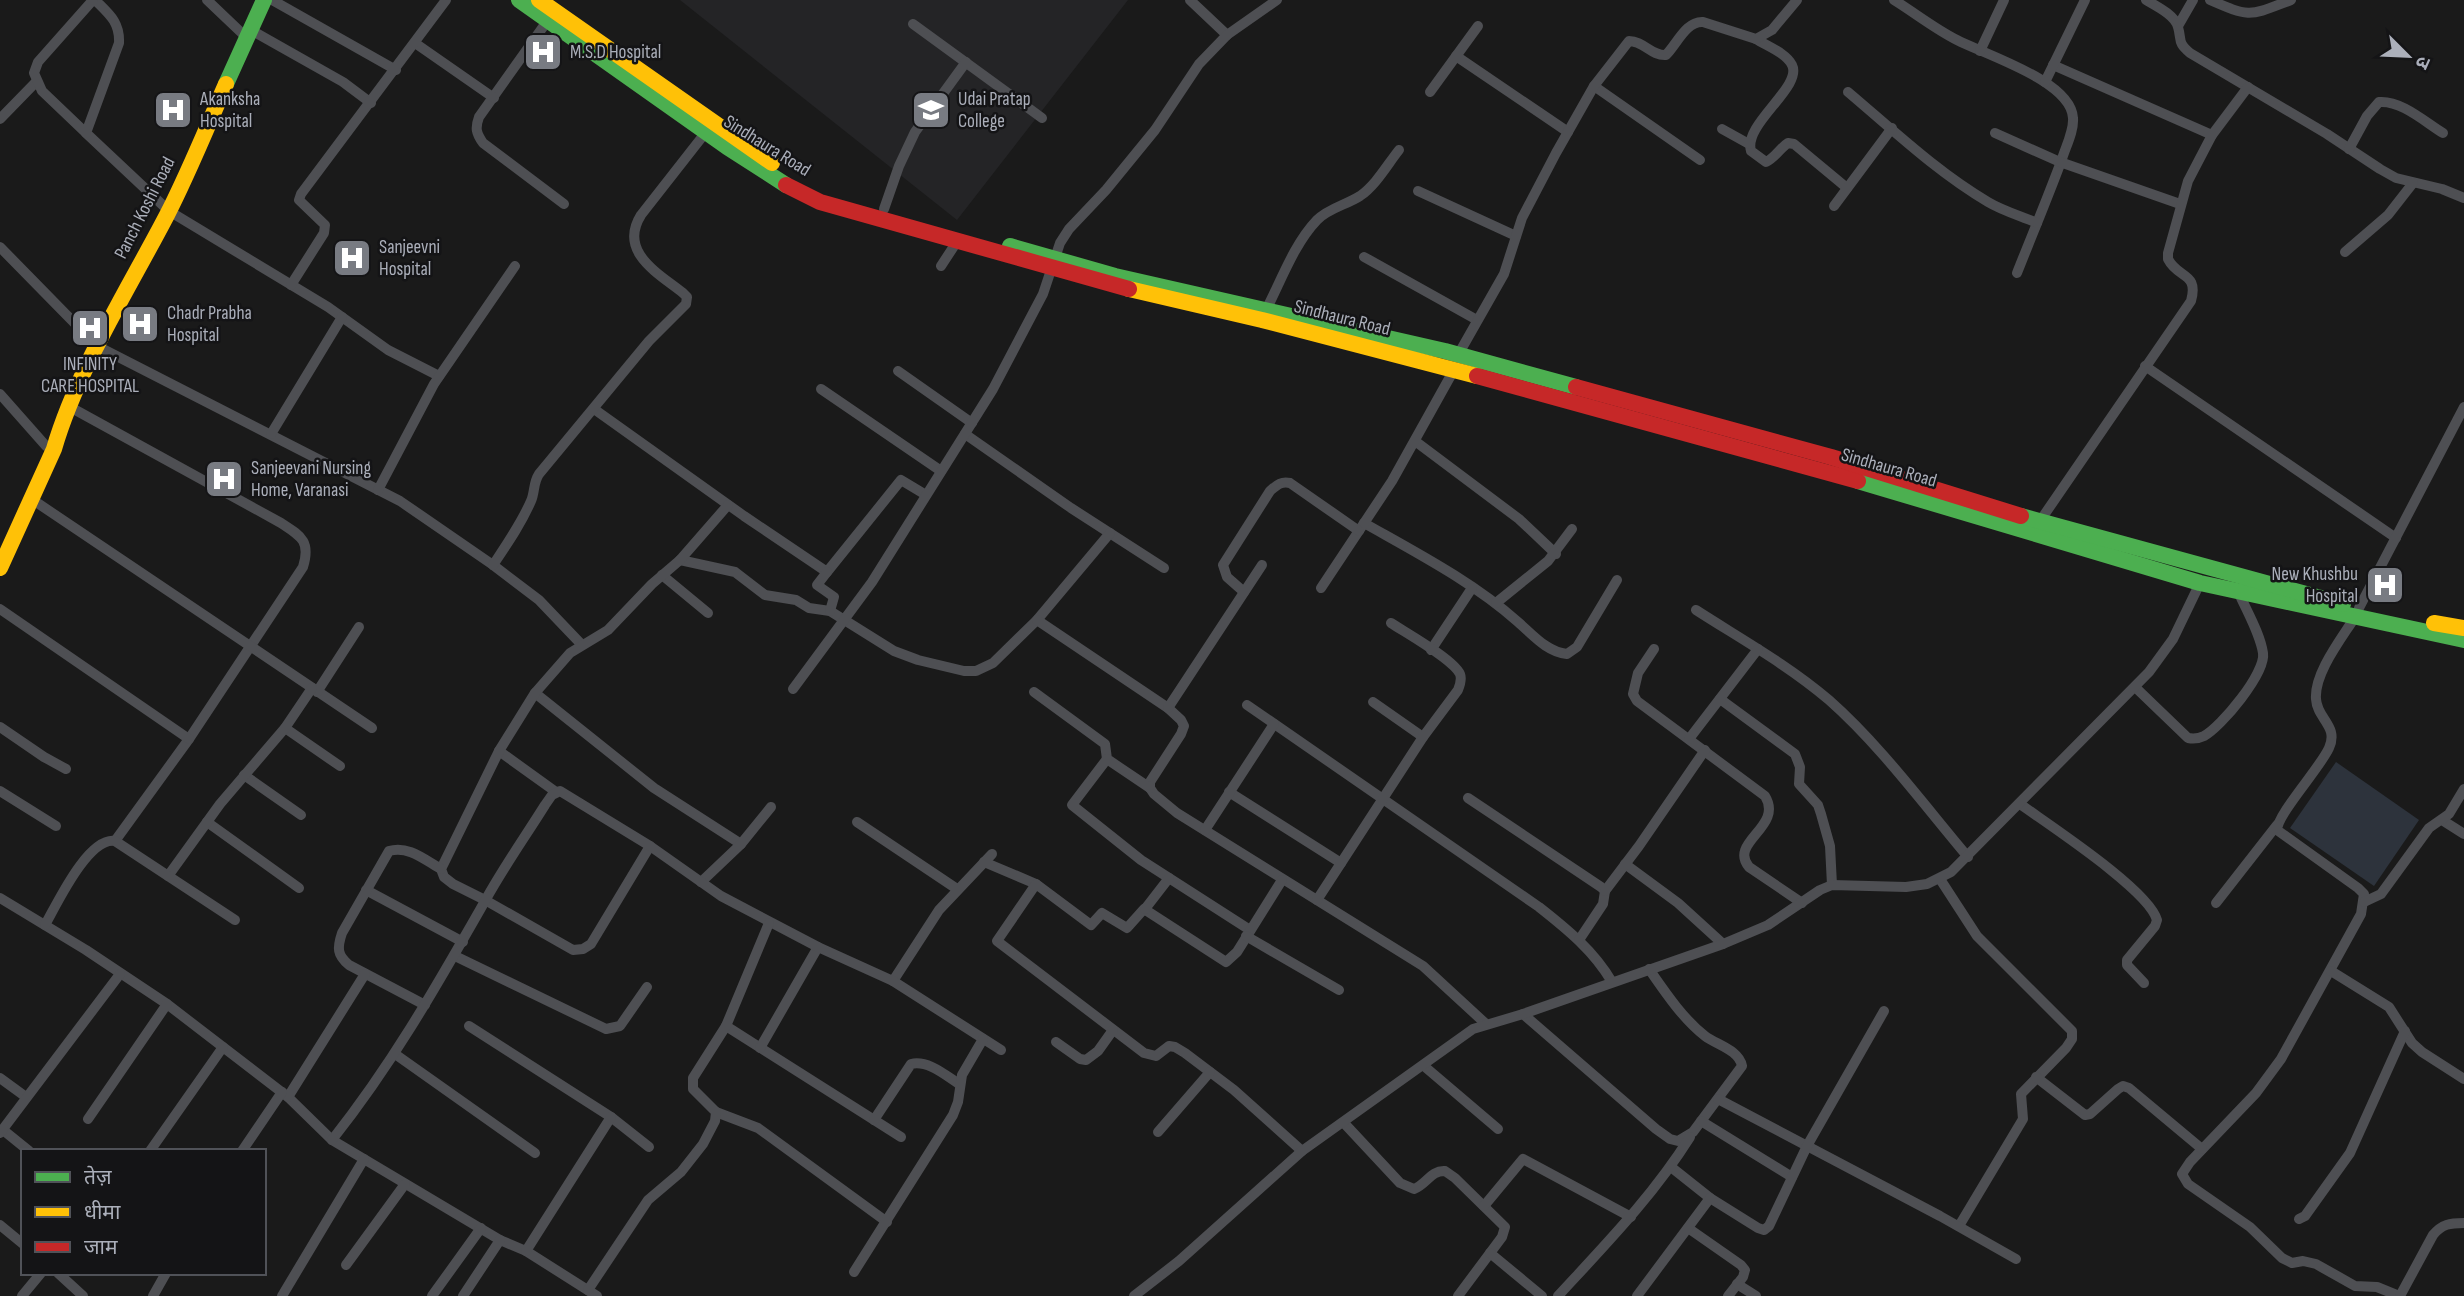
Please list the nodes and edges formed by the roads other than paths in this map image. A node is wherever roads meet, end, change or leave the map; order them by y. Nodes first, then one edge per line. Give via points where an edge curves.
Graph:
1 (94, 0) edge
2 (207, 0) edge
3 (264, 0) edge
4 (271, 0) edge
5 (446, 0) edge
6 (519, 0) edge
7 (539, 0) edge
8 (1190, 0) edge
9 (1277, 0) edge
10 (1797, 0) edge
11 (1894, 0) edge
12 (2004, 0) edge
13 (2085, 0) edge
14 (2146, 0) edge
15 (2193, 0) edge
16 (2210, 0) edge
17 (2291, 0) edge
18 (548, 20) junction
19 (914, 24) dead end
20 (1478, 26) dead end
21 (2178, 26) junction
22 (249, 35) junction
23 (1227, 35) junction
24 (1756, 39) junction
25 (415, 43) junction
26 (1980, 51) junction
27 (1456, 57) junction
28 (965, 62) junction
29 (2053, 65) junction
30 (396, 70) junction
31 (36, 82) junction
32 (2045, 82) junction
33 (1594, 86) junction
34 (2248, 87) junction
35 (1430, 92) dead end
36 (1849, 92) dead end
37 (494, 98) junction
38 (371, 103) junction
39 (1042, 118) dead end
40 (0, 119) edge
41 (1892, 128) junction
42 (1722, 129) dead end
43 (706, 132) junction
44 (1568, 132) junction
45 (86, 133) junction
46 (1995, 133) dead end
47 (2443, 134) dead end
48 (2212, 135) junction
49 (1749, 144) junction
50 (2349, 149) junction
51 (1399, 150) dead end
52 (1700, 160) dead end
53 (2060, 162) junction
54 (2413, 183) junction
55 (1847, 188) junction
56 (1418, 191) dead end
57 (2464, 198) edge
58 (564, 204) dead end
59 (2180, 204) junction
60 (1834, 206) dead end
61 (884, 209) junction
62 (169, 211) junction
63 (2037, 223) junction
64 (1516, 236) junction
65 (958, 240) junction
66 (0, 247) edge
67 (2345, 252) dead end
68 (1364, 257) dead end
69 (1052, 264) junction
70 (515, 266) dead end
71 (941, 267) dead end
72 (2017, 273) dead end
73 (291, 285) junction
74 (1266, 310) junction
75 (342, 317) junction
76 (1477, 320) junction
77 (97, 346) junction
78 (1456, 361) junction
79 (2146, 366) junction
80 (898, 371) dead end
81 (439, 376) junction
82 (821, 389) dead end
83 (0, 394) edge
84 (70, 407) junction
85 (2464, 407) edge
86 (594, 409) junction
87 (972, 423) junction
88 (59, 432) junction
89 (271, 434) junction
90 (965, 434) junction
91 (1415, 441) junction
92 (46, 446) junction
93 (941, 471) junction
94 (378, 490) junction
95 (926, 495) junction
96 (30, 498) junction
97 (728, 505) junction
98 (2040, 521) junction
99 (1362, 527) junction
100 (1573, 529) dead end
101 (1110, 533) junction
102 (2396, 538) junction
103 (0, 546) edge
104 (1556, 554) junction
105 (680, 560) junction
106 (493, 565) junction
107 (1262, 565) dead end
108 (0, 568) edge
109 (1164, 568) dead end
110 (827, 572) junction
111 (662, 575) junction
112 (1617, 580) dead end
113 (2200, 583) junction
114 (1321, 588) dead end
115 (1472, 588) junction
116 (2238, 591) junction
117 (1244, 592) junction
118 (1496, 603) junction
119 (0, 609) edge
120 (1696, 610) dead end
121 (830, 611) junction
122 (2357, 612) junction
123 (708, 613) dead end
124 (845, 620) junction
125 (1037, 620) junction
126 (1391, 623) dead end
127 (359, 627) dead end
128 (2464, 628) edge
129 (2464, 640) edge
130 (582, 645) junction
131 (252, 647) junction
132 (1654, 649) dead end
133 (1758, 649) junction
134 (1431, 650) junction
135 (2135, 687) junction
136 (793, 689) dead end
137 (315, 690) junction
138 (1034, 692) dead end
139 (535, 693) junction
140 (1720, 699) junction
141 (1373, 702) dead end
142 (1247, 705) dead end
143 (1168, 708) junction
144 (1273, 724) junction
145 (0, 727) edge
146 (372, 728) dead end
147 (285, 729) junction
148 (1423, 737) junction
149 (189, 739) junction
150 (1689, 739) junction
151 (1705, 750) junction
152 (499, 751) junction
153 (1107, 759) junction
154 (340, 765) dead end
155 (66, 769) dead end
156 (244, 775) junction
157 (1150, 788) junction
158 (2464, 789) edge
159 (0, 792) edge
160 (556, 792) junction
161 (1229, 792) junction
162 (1382, 797) junction
163 (1468, 798) dead end
164 (2020, 804) junction
165 (771, 807) dead end
166 (301, 815) dead end
167 (2442, 820) junction
168 (206, 822) junction
169 (857, 822) dead end
170 (56, 825) dead end
171 (2277, 825) junction
172 (1205, 830) junction
173 (2464, 834) edge
174 (115, 841) junction
175 (741, 844) junction
176 (650, 846) junction
177 (1968, 857) junction
178 (1341, 863) junction
179 (1625, 864) junction
180 (440, 869) junction
181 (168, 876) junction
182 (1169, 878) junction
183 (1940, 879) junction
184 (1282, 880) junction
185 (701, 883) junction
186 (1036, 884) junction
187 (1832, 885) junction
188 (299, 888) dead end
189 (957, 889) junction
190 (366, 890) junction
191 (1605, 891) junction
192 (485, 900) junction
193 (1317, 900) junction
194 (1, 902) edge
195 (2364, 902) junction
196 (1802, 903) junction
197 (2216, 903) dead end
198 (1145, 909) junction
199 (235, 920) dead end
200 (769, 923) junction
201 (45, 925) junction
202 (1248, 933) junction
203 (1579, 940) junction
204 (463, 942) junction
205 (1723, 944) junction
206 (818, 947) junction
207 (456, 956) junction
208 (1649, 969) junction
209 (2331, 971) junction
210 (120, 974) junction
211 (365, 974) junction
212 (893, 981) junction
213 (1612, 982) junction
214 (2144, 984) dead end
215 (647, 987) dead end
216 (1339, 990) dead end
217 (167, 1004) junction
218 (425, 1005) junction
219 (1884, 1012) dead end
220 (1523, 1014) junction
221 (1486, 1024) junction
222 (469, 1026) dead end
223 (726, 1026) junction
224 (1113, 1030) junction
225 (2405, 1031) junction
226 (983, 1039) junction
227 (1056, 1042) dead end
228 (223, 1047) junction
229 (760, 1048) junction
230 (1000, 1050) dead end
231 (395, 1054) junction
232 (1424, 1066) junction
233 (1210, 1072) junction
234 (2036, 1077) junction
235 (0, 1078) edge
236 (2464, 1079) edge
237 (959, 1084) junction
238 (285, 1095) junction
239 (26, 1097) junction
240 (1718, 1099) junction
241 (716, 1112) junction
242 (611, 1117) junction
243 (88, 1119) dead end
244 (874, 1120) junction
245 (1701, 1121) junction
246 (1344, 1122) junction
247 (1499, 1129) dead end
248 (1, 1131) edge
249 (1158, 1132) dead end
250 (1693, 1132) junction
251 (901, 1137) dead end
252 (332, 1140) junction
253 (1807, 1146) junction
254 (649, 1147) dead end
255 (26, 1149) edge
256 (151, 1149) edge
257 (244, 1149) edge
258 (2202, 1149) junction
259 (1302, 1151) junction
260 (535, 1153) dead end
261 (364, 1159) junction
262 (1671, 1167) junction
263 (1792, 1177) junction
264 (405, 1184) junction
265 (1710, 1198) junction
266 (1484, 1206) junction
267 (1631, 1217) junction
268 (2299, 1219) dead end
269 (887, 1222) junction
270 (2464, 1223) edge
271 (0, 1225) edge
272 (1959, 1226) junction
273 (481, 1228) junction
274 (1688, 1228) junction
275 (500, 1240) junction
276 (21, 1242) edge
277 (526, 1251) junction
278 (1490, 1253) junction
279 (2016, 1259) dead end
280 (346, 1265) dead end
281 (854, 1272) dead end
282 (39, 1275) edge
283 (60, 1275) edge
284 (165, 1275) edge
285 (1737, 1284) junction
286 (592, 1293) edge
287 (22, 1296) edge
288 (83, 1296) edge
289 (153, 1296) edge
290 (282, 1296) edge
291 (432, 1296) edge
292 (463, 1296) edge
293 (1134, 1296) edge
294 (1458, 1296) edge
295 (1542, 1296) edge
296 (1558, 1296) edge
297 (1637, 1296) edge
298 (1728, 1296) edge
299 (1756, 1296) edge
300 (2399, 1296) edge

1 - 31 street via 38,62
1 - 45 street via 115,19 120,31
2 - 22 street
3 - 22 street, Panch Koshi Road
4 - 30 street
5 - 25 street
6 - 18 street, Sindhaura Road
7 - 61 street via 800,182
8 - 23 street
9 - 23 street
10 - 24 street via 1772,30
11 - 26 street
12 - 26 street
13 - 29 street
14 - 21 street
15 - 21 street
16 - 17 street via 2247,15
18 - 37 street
18 - 43 street, Sindhaura Road
19 - 28 street
20 - 27 street
21 - 34 street via 2182,47
22 - 38 street via 343,82
22 - 62 street, Panch Koshi Road
23 - 69 street via 1199,64 1155,130 1069,229
24 - 33 street via 1696,22 1666,55 1629,41
24 - 49 street via 1784,56 1793,71
25 - 30 street
25 - 37 street
26 - 32 street
27 - 35 street
27 - 44 street
28 - 39 street
28 - 61 street via 915,132
29 - 32 street
29 - 48 street
30 - 38 street
31 - 40 street
31 - 45 street
32 - 53 street via 2072,109 2074,120
33 - 44 street
33 - 52 street
34 - 48 street
34 - 50 street
36 - 41 street
37 - 58 street via 479,117 478,136
38 - 73 street via 299,200 325,225
41 - 55 street
41 - 63 street via 1974,193
42 - 49 street
43 - 65 street, Sindhaura Road via 792,189 820,202
43 - 86 street via 641,215 633,236 643,260 687,297 685,304
44 - 64 street
45 - 62 street
46 - 53 street
47 - 50 street via 2399,106 2379,102
48 - 59 street
49 - 55 street via 1755,156 1766,162 1782,146 1794,144
50 - 54 street via 2379,169
51 - 74 street via 1369,189 1317,220
53 - 59 street
53 - 63 street
54 - 57 street
54 - 67 street via 2388,215
55 - 60 street
56 - 64 street
59 - 79 street via 2168,259 2189,278 2194,292
61 - 69 street
62 - 73 street
62 - 77 street, Panch Koshi Road
63 - 72 street
64 - 76 street via 1504,274
65 - 69 street, Sindhaura Road
65 - 71 street
66 - 77 street
68 - 76 street
69 - 74 street
69 - 78 street, Sindhaura Road
69 - 87 street via 1040,300
70 - 81 street
73 - 75 street
74 - 78 street
75 - 81 street via 388,351
75 - 89 street
76 - 78 street
77 - 84 street, Panch Koshi Road
77 - 89 street
78 - 91 street
78 - 98 street via 1831,457
78 - 113 street, Sindhaura Road
79 - 98 street
79 - 102 street
80 - 87 street
81 - 94 street
82 - 93 street
83 - 92 street
84 - 88 street, Panch Koshi Road
84 - 131 street via 299,535 306,544 303,567
85 - 102 street
86 - 97 street
86 - 106 street via 539,474 523,518
87 - 90 street
88 - 92 street, Panch Koshi Road
88 - 96 street, Panch Koshi Road
89 - 94 street
90 - 93 street
90 - 101 street
91 - 99 street
91 - 104 street via 1519,519
92 - 103 street, Panch Koshi Road
93 - 95 street
94 - 106 street
95 - 110 street via 901,480
95 - 124 street
96 - 108 street, Panch Koshi Road
96 - 131 street
97 - 105 street
97 - 110 street
98 - 122 street
99 - 114 street
99 - 115 street via 1431,561
99 - 117 street via 1290,483 1277,485 1223,565 1227,577
100 - 104 street
101 - 109 street
101 - 125 street
102 - 122 street
104 - 118 street
105 - 111 street
105 - 121 street via 735,572 765,595
106 - 130 street via 539,600
107 - 117 street
110 - 121 street via 817,585 834,597
111 - 123 street
111 - 130 street via 608,630
112 - 118 street via 1577,647 1567,654 1542,643
113 - 116 street, Sindhaura Road
113 - 135 street via 2173,639
115 - 118 street
115 - 134 street
116 - 122 street, Sindhaura Road
116 - 135 street via 2263,662 2250,688 2210,732 2195,739 2188,737
117 - 143 street
119 - 149 street
120 - 133 street
121 - 124 street
122 - 128 street
122 - 129 street
122 - 171 street via 2317,682 2319,712 2332,732 2332,741
124 - 125 street via 894,651 964,671 993,663
124 - 136 street
125 - 143 street
126 - 134 street
127 - 137 street
130 - 139 street
131 - 137 street
131 - 149 street
132 - 150 street via 1638,673 1633,694
133 - 140 street
133 - 177 street via 1830,702
134 - 148 street via 1452,664 1461,681
135 - 164 street
137 - 146 street
137 - 147 street
138 - 153 street via 1105,744
139 - 152 street
139 - 175 street via 654,788
140 - 150 street
140 - 187 street via 1795,754 1800,784 1818,805 1830,846
141 - 148 street
142 - 144 street
143 - 157 street via 1184,726 1154,773
144 - 161 street
144 - 162 street
145 - 155 street
147 - 154 street
147 - 156 street
148 - 162 street
149 - 174 street
150 - 151 street
151 - 179 street
151 - 196 street via 1769,803 1765,822 1742,855 1744,862
152 - 160 street
152 - 180 street
153 - 157 street
153 - 182 street via 1072,805
156 - 166 street
156 - 168 street
157 - 172 street
158 - 167 street
159 - 170 street
160 - 176 street
160 - 192 street
161 - 172 street
161 - 178 street
162 - 178 street
162 - 203 street
163 - 191 street
164 - 177 street
164 - 214 street via 2114,872 2153,909 2155,926 2127,960
165 - 175 street
167 - 173 street
167 - 195 street via 2428,828 2381,894
168 - 181 street
168 - 188 street
169 - 189 street
171 - 195 street via 2281,834 2358,888
171 - 197 street
172 - 184 street
174 - 181 street
174 - 201 street via 98,845 80,865
175 - 185 street
176 - 185 street
176 - 192 street via 597,935 583,949 573,950
177 - 183 street
178 - 193 street
179 - 191 street
179 - 205 street
180 - 190 street via 398,848 389,851
180 - 192 street via 453,884
181 - 199 street
182 - 198 street
182 - 202 street
183 - 187 street via 1906,887
183 - 234 street via 1977,936 2072,1031 2066,1048
184 - 193 street
184 - 202 street
185 - 200 street
186 - 189 street via 988,858
186 - 198 street via 1091,925 1102,914 1127,928
186 - 224 street via 997,940
187 - 196 street
189 - 212 street
190 - 204 street
190 - 211 street via 337,946 340,958
191 - 203 street via 1603,904
192 - 204 street
193 - 221 street via 1423,966
194 - 201 street
195 - 209 street
196 - 205 street via 1768,925
198 - 202 street via 1226,962
200 - 206 street
200 - 223 street
201 - 210 street
202 - 216 street
203 - 213 street
204 - 207 street
205 - 208 street
206 - 212 street
206 - 229 street
207 - 215 street via 606,1030 620,1026
207 - 218 street
208 - 213 street
208 - 240 street via 1700,1032 1740,1058 1738,1074
209 - 225 street via 2389,1007
209 - 258 street via 2281,1059 2256,1093
210 - 217 street
210 - 239 street
211 - 218 street
211 - 238 street
212 - 226 street
213 - 220 street
217 - 228 street
217 - 243 street
218 - 231 street
219 - 253 street
220 - 221 street
220 - 250 street via 1662,1134 1678,1141
221 - 232 street
222 - 242 street
223 - 229 street
223 - 241 street via 693,1078 693,1089
224 - 227 street via 1086,1060
224 - 233 street via 1149,1055 1175,1046
225 - 236 street via 2422,1052
225 - 268 street via 2350,1153
226 - 230 street
226 - 237 street
228 - 238 street
228 - 256 street
229 - 244 street
231 - 252 street
231 - 260 street
232 - 246 street
232 - 247 street
233 - 249 street
233 - 259 street
234 - 258 street via 2085,1115 2118,1089 2129,1088
234 - 272 street via 2021,1094 2024,1110 2019,1128
235 - 239 street
237 - 244 street via 926,1064 911,1064
237 - 269 street via 953,1115
238 - 252 street
238 - 257 street
239 - 248 street
240 - 245 street
240 - 253 street
241 - 269 street via 758,1128
241 - 286 street via 703,1143 681,1172 648,1200
242 - 254 street
242 - 277 street
244 - 251 street
245 - 250 street
245 - 263 street
246 - 259 street
246 - 266 street via 1400,1183 1418,1188 1441,1170
248 - 255 street
250 - 262 street
252 - 261 street
253 - 263 street
253 - 272 street
258 - 300 street via 2184,1169 2184,1178 2283,1258 2316,1264 2355,1286 2377,1287
259 - 293 street
261 - 264 street
261 - 290 street
262 - 265 street
262 - 267 street
263 - 265 street via 1764,1230
264 - 273 street
264 - 280 street
265 - 274 street
266 - 267 street via 1523,1159
266 - 278 street via 1505,1227
267 - 296 street
269 - 281 street
270 - 300 street via 2440,1226
271 - 276 street
272 - 279 street
273 - 275 street
273 - 291 street
274 - 285 street via 1741,1265 1745,1270
274 - 297 street
275 - 277 street
275 - 292 street
277 - 286 street
278 - 294 street
278 - 295 street
282 - 287 street
283 - 288 street
284 - 289 street
285 - 298 street
285 - 299 street

